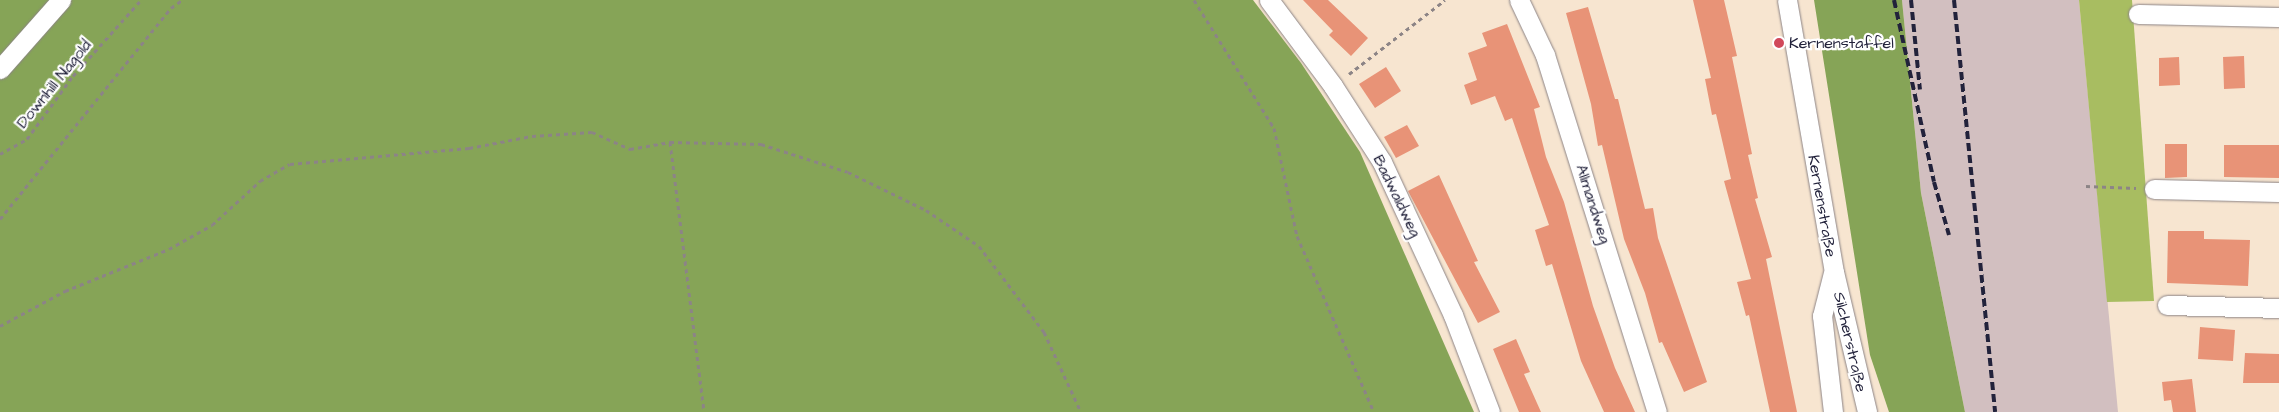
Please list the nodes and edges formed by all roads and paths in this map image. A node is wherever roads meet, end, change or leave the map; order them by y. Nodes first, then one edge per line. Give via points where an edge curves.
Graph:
1 (61, 0) edge
2 (141, 0) edge
3 (182, 0) edge
4 (1194, 0) edge
5 (1269, 0) edge
6 (1445, 0) edge
7 (1519, 0) edge
8 (1787, 0) edge
9 (2138, 14) dead end
10 (2279, 17) edge
11 (0, 70) edge
12 (1333, 86) junction
13 (670, 142) junction
14 (0, 154) edge
15 (2086, 186) dead end
16 (2154, 189) joint
17 (2279, 192) edge
18 (0, 219) edge
19 (1834, 272) junction
20 (2167, 305) dead end
21 (2279, 308) edge
22 (0, 326) edge
23 (704, 412) edge
24 (1080, 412) edge
25 (1374, 412) edge
26 (1490, 412) edge
27 (1657, 412) edge
28 (1833, 412) edge
29 (1867, 412) edge

1 - 11 street
2 - 14 path, Downhill Nagold via 72,76 27,138
3 - 18 path via 171,8
4 - 25 path via 1274,128 1297,236
5 - 12 street, Badwaldweg
6 - 12 path
7 - 27 street, Allmandweg via 1545,55
8 - 19 street, Kernenstraße
9 - 10 street
12 - 26 street, Badwaldweg via 1382,162 1453,314
13 - 22 path via 630,148 592,132 532,136 469,148 290,164 260,181 212,225 169,249 65,291
13 - 23 path
13 - 24 path via 761,144 848,172 926,210 979,246 1044,332
15 - 16 path
16 - 17 street
19 - 28 street, Kernenstraße via 1822,316
19 - 29 street, Silcherstraße
20 - 21 street

